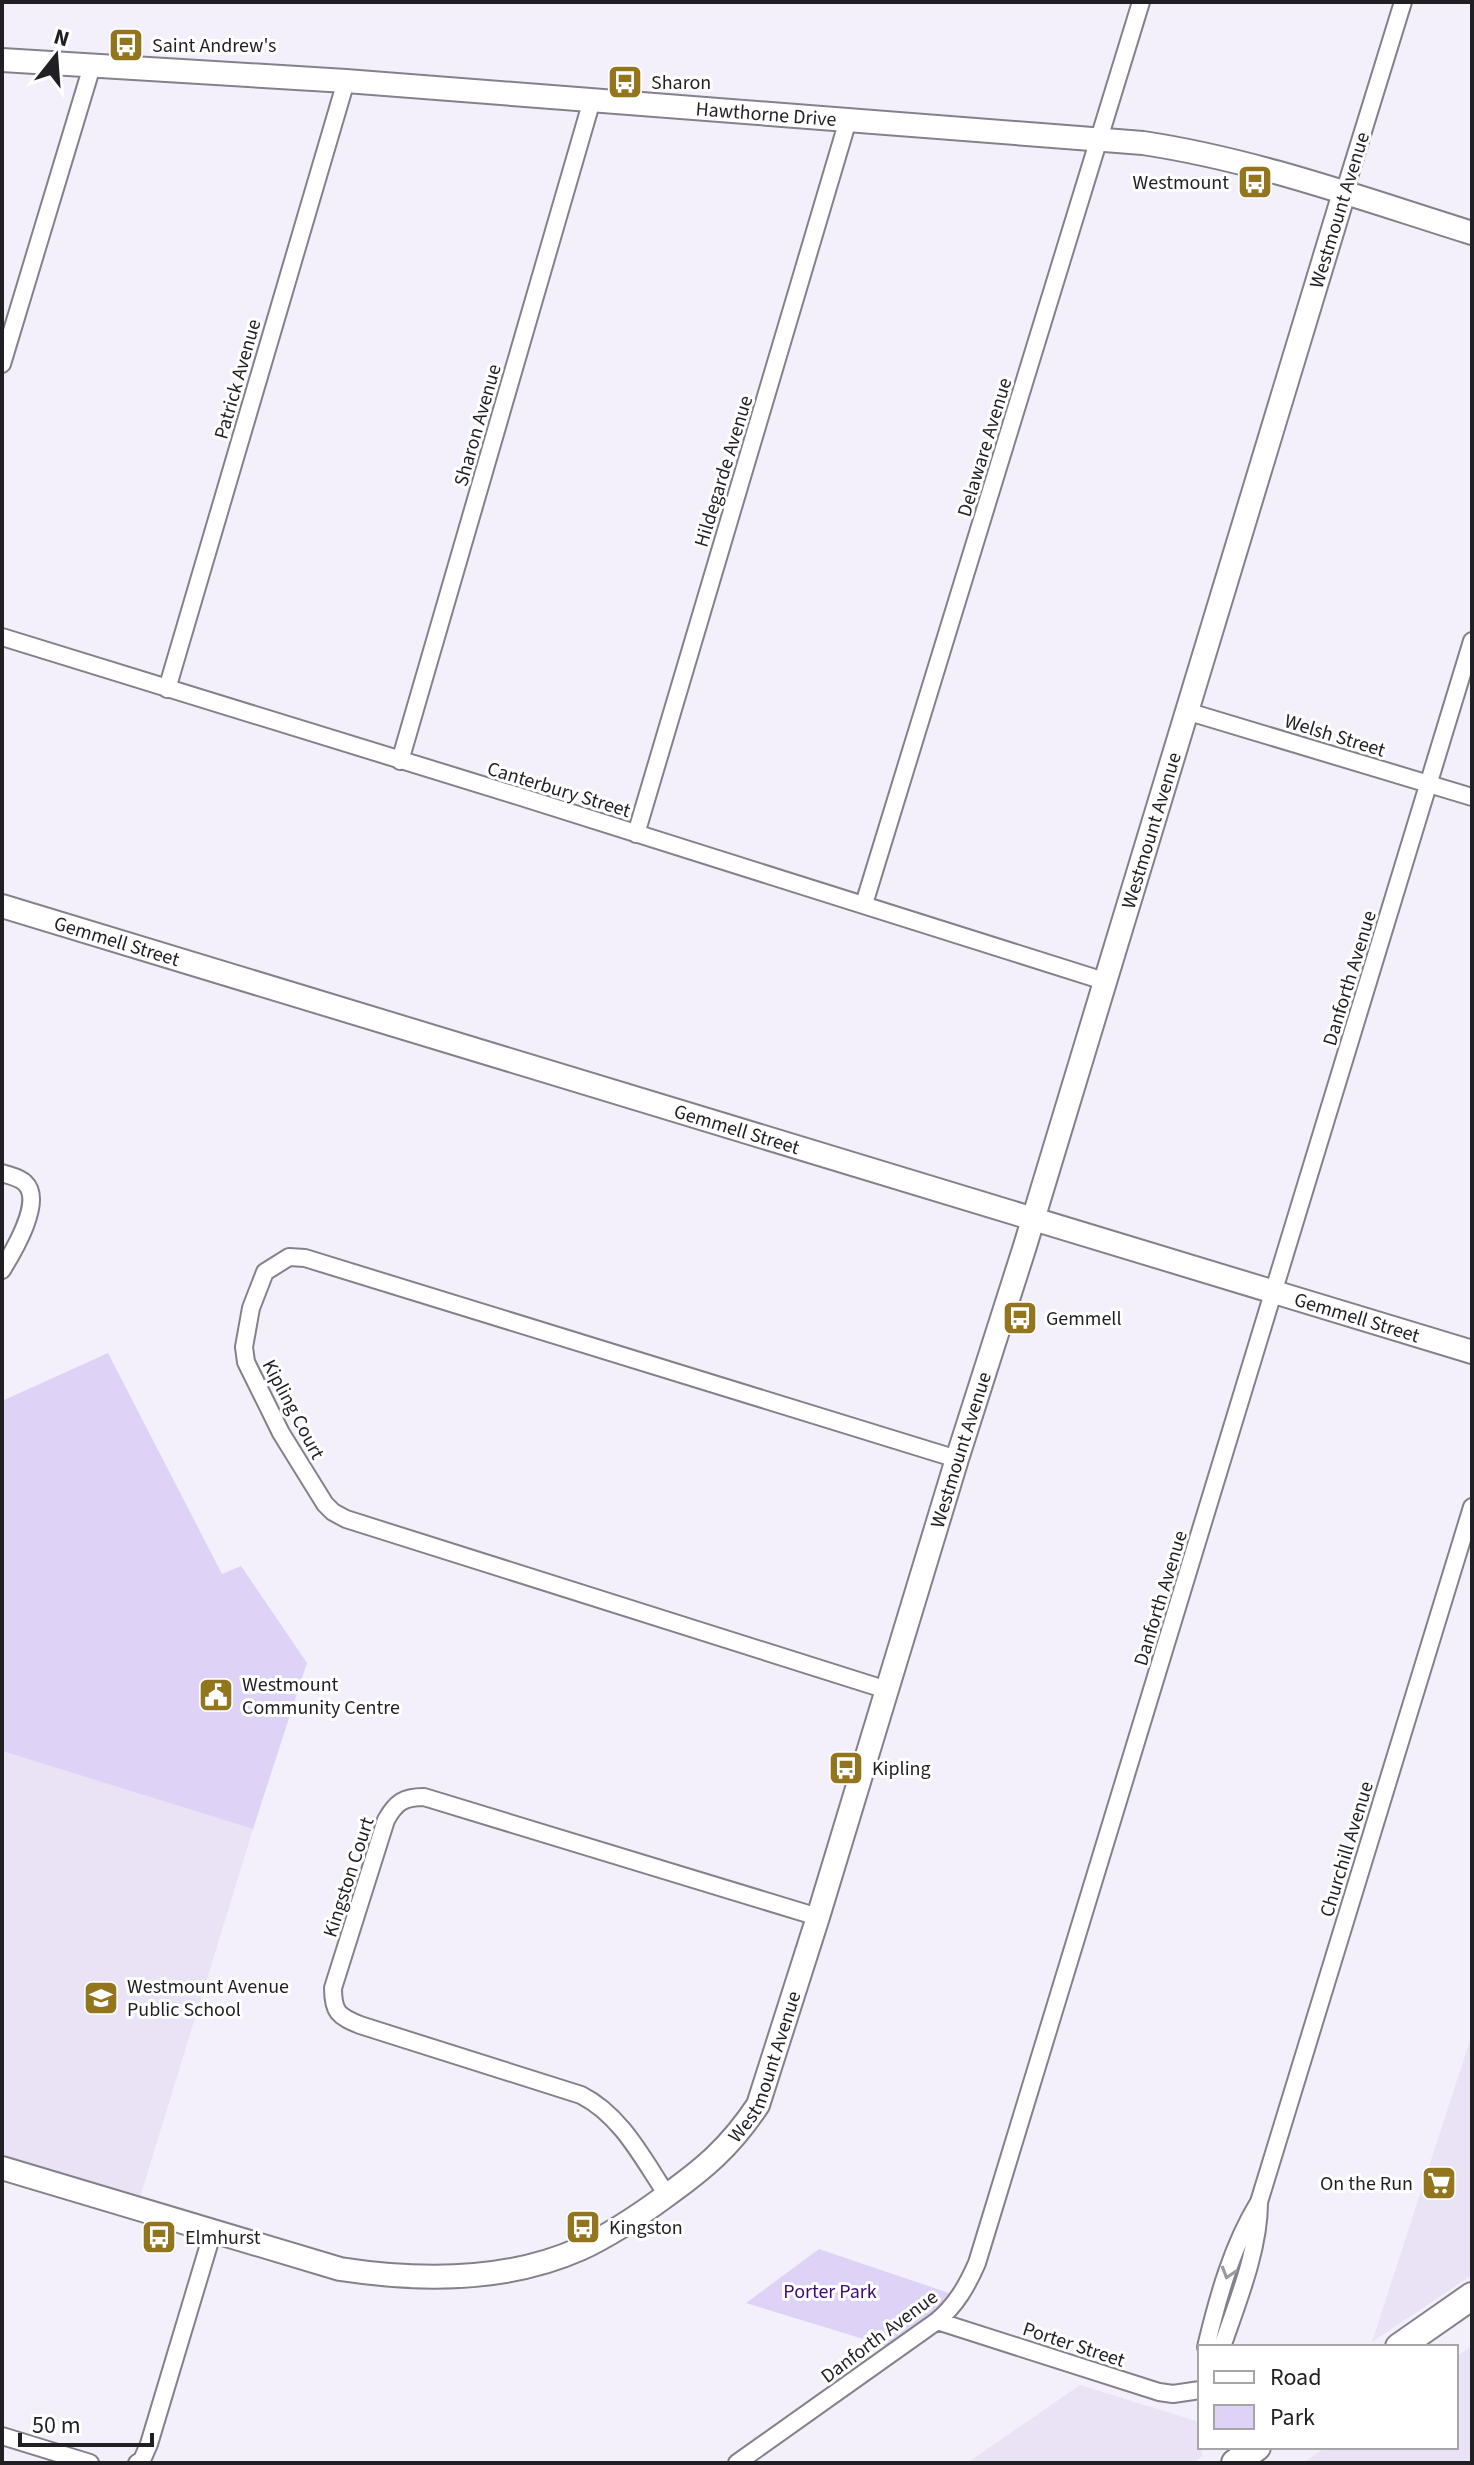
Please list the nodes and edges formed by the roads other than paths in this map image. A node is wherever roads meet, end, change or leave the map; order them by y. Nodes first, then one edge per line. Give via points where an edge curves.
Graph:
1 (1141, 2) edge
2 (1403, 2) edge
3 (2, 60) edge
4 (92, 66) junction
5 (346, 81) junction
6 (592, 100) junction
7 (848, 120) junction
8 (1099, 140) junction
9 (1344, 193) junction
10 (1472, 233) edge
11 (2, 364) edge
12 (2, 637) edge
13 (1472, 641) edge
14 (167, 689) junction
15 (1186, 711) junction
16 (400, 761) junction
17 (1428, 785) junction
18 (1472, 797) edge
19 (636, 834) junction
20 (864, 904) junction
21 (2, 906) edge
22 (1104, 981) junction
23 (2, 1173) edge
24 (1033, 1218) junction
25 (2, 1270) edge
26 (1275, 1291) junction
27 (1472, 1352) edge
28 (957, 1459) junction
29 (1472, 1507) edge
30 (887, 1690) junction
31 (818, 1917) junction
32 (2, 2168) edge
33 (667, 2195) junction
34 (1259, 2202) junction
35 (213, 2231) junction
36 (1472, 2296) edge
37 (937, 2321) junction
38 (1207, 2345) edge
39 (1223, 2345) edge
40 (1402, 2345) edge
41 (1198, 2390) edge
42 (2, 2436) edge
43 (90, 2463) edge
44 (137, 2463) edge
45 (737, 2463) edge

1 - 8 street, Delaware Avenue
2 - 9 street, Westmount Avenue
3 - 4 street, Hawthorne Drive
4 - 5 street, Hawthorne Drive
4 - 11 street
5 - 6 street, Hawthorne Drive
5 - 14 street, Patrick Avenue
6 - 7 street, Hawthorne Drive
6 - 16 street, Sharon Avenue
7 - 8 street, Hawthorne Drive
7 - 19 street, Hildegarde Avenue
8 - 9 street, Hawthorne Drive via 1203,153
8 - 20 street, Delaware Avenue
9 - 10 street, Hawthorne Drive
9 - 15 street, Westmount Avenue
12 - 14 street, Canterbury Street
13 - 17 street, Danforth Avenue
14 - 16 street, Canterbury Street
15 - 17 street, Welsh Street
15 - 22 street, Westmount Avenue
16 - 19 street, Canterbury Street
17 - 18 street, Welsh Street
17 - 26 street, Danforth Avenue
19 - 20 street, Canterbury Street
20 - 22 street, Canterbury Street
21 - 24 street, Gemmell Street
22 - 24 street, Westmount Avenue
23 - 25 street via 28,1185 32,1196
24 - 26 street, Gemmell Street
24 - 28 street, Westmount Avenue
26 - 27 street, Gemmell Street
26 - 37 street, Danforth Avenue via 977,2263 952,2308
28 - 30 street, Westmount Avenue
28 - 30 street, Kipling Court via 305,1258 289,1257 265,1272 251,1308 246,1362 281,1433 333,1512
29 - 34 street, Churchill Avenue
30 - 31 street, Westmount Avenue
31 - 33 street, Westmount Avenue via 758,2105 721,2153
31 - 33 street, Kingston Court via 424,1797 406,1797 393,1806 333,1988 337,2013 594,2101 617,2123
32 - 35 street, Westmount Avenue
33 - 35 street, Westmount Avenue via 579,2249 547,2261 476,2274 387,2277 340,2269
34 -> 38 street, Churchill Avenue via 1236,2246
34 - 39 street, Churchill Avenue via 1252,2253
35 - 44 street via 149,2444
36 - 40 main road
37 - 41 street, Porter Street via 1159,2392
37 - 45 street, Danforth Avenue
42 - 43 street

